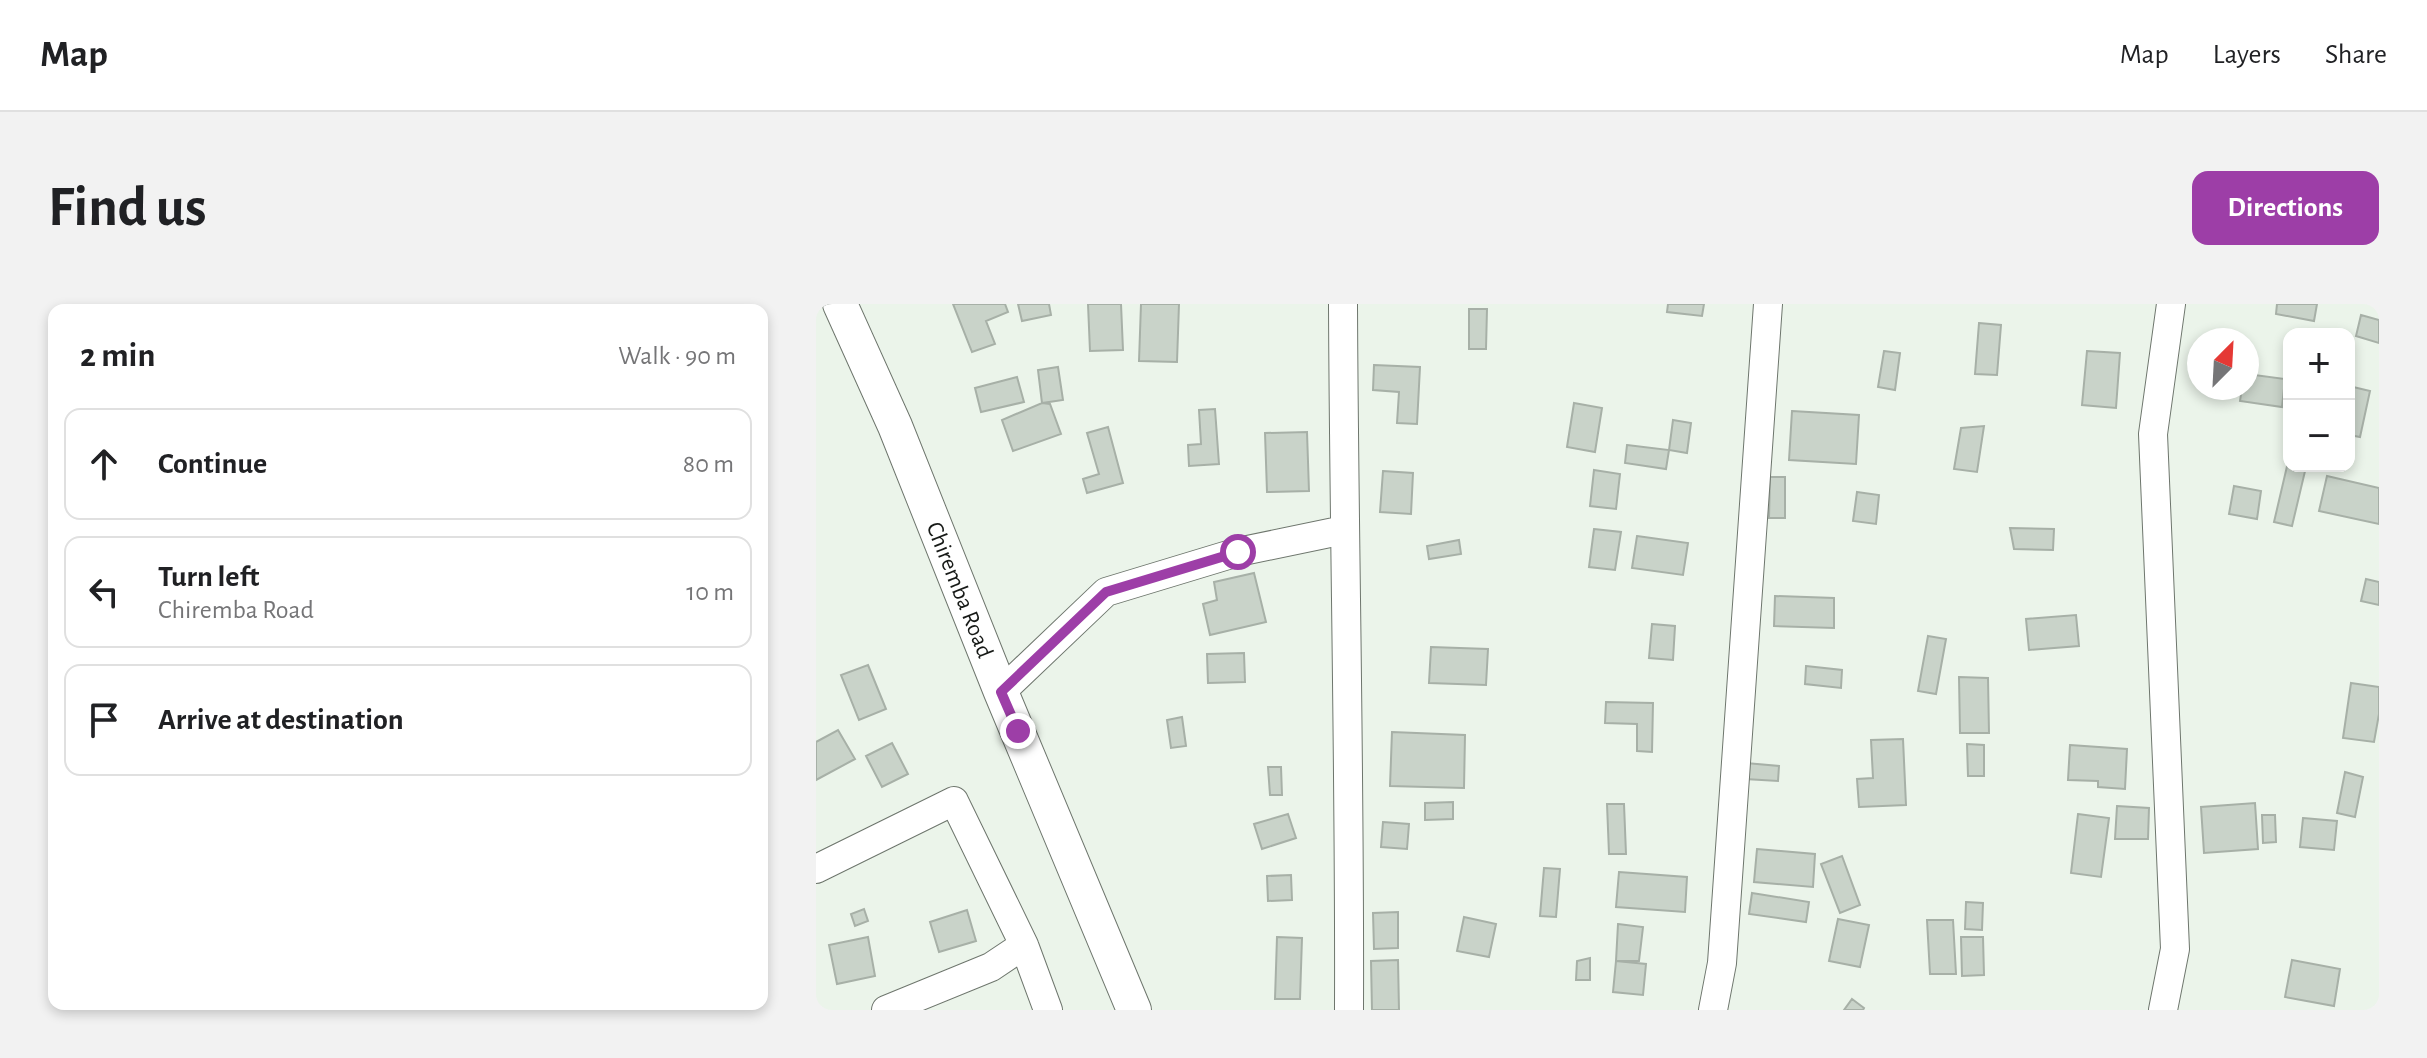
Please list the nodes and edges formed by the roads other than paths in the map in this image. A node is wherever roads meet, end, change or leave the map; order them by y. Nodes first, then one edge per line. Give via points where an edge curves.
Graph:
1 (840, 304) edge
2 (1343, 304) edge
3 (1768, 304) edge
4 (2171, 304) edge
5 (1344, 530) junction
6 (1001, 692) junction
7 (816, 869) edge
8 (1024, 945) junction
9 (886, 1010) edge
10 (1048, 1010) edge
11 (1134, 1010) edge
12 (1349, 1010) edge
13 (1713, 1010) edge
14 (2163, 1010) edge

1 - 6 main road, Chiremba Road via 895,426
2 - 5 street
3 - 13 street via 1722,963
4 - 14 street via 2153,434 2175,949
5 - 6 street via 1238,552 1106,592
5 - 12 street
6 - 11 main road, Chiremba Road
7 - 8 street via 954,801
8 - 9 street via 991,967
8 - 10 street

